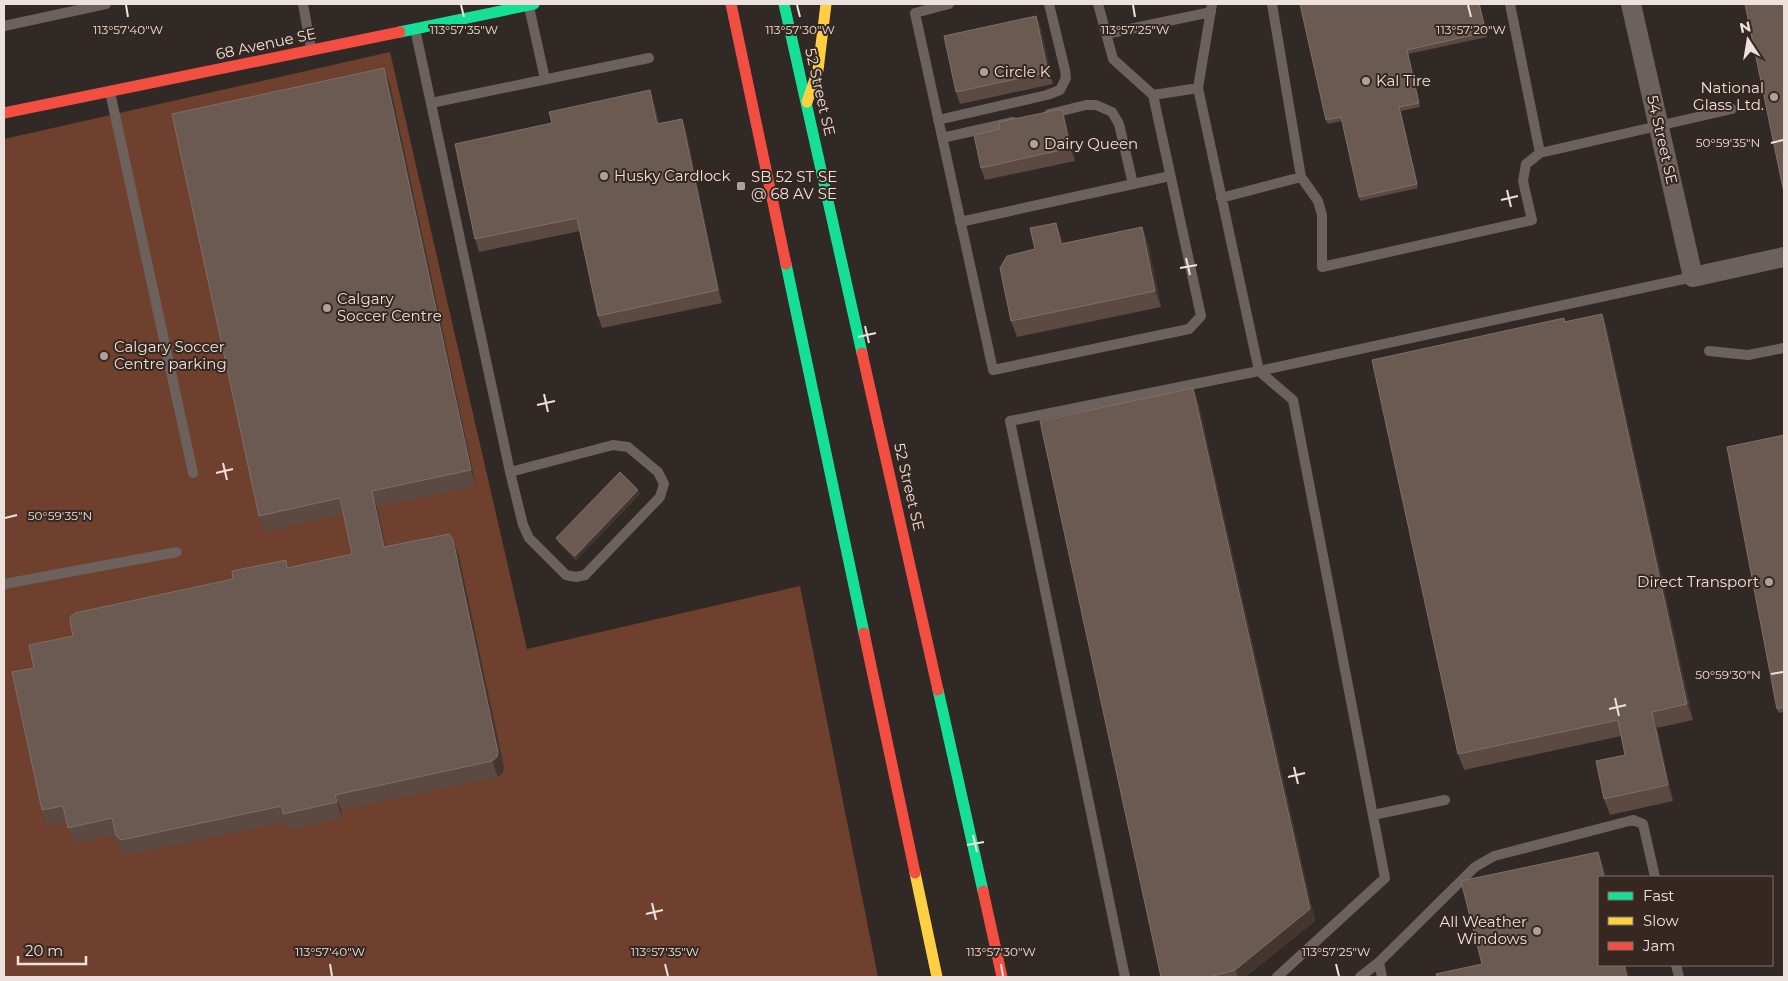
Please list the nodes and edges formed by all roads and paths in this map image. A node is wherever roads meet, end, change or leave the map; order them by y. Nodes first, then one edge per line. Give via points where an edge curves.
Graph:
1 (106, 4) edge
2 (302, 4) edge
3 (531, 4) edge
4 (731, 4) edge
5 (784, 4) edge
6 (826, 4) edge
7 (949, 4) edge
8 (1049, 4) edge
9 (1098, 4) edge
10 (1272, 4) edge
11 (1510, 4) edge
12 (1631, 4) edge
13 (1212, 8) edge
14 (4, 26) edge
15 (415, 28) junction
16 (1106, 34) junction
17 (311, 50) junction
18 (649, 58) dead end
19 (545, 80) junction
20 (1198, 88) junction
21 (109, 91) junction
22 (1153, 95) junction
23 (807, 102) junction
24 (430, 103) junction
25 (1732, 109) dead end
26 (4, 113) edge
27 (1038, 116) edge
28 (938, 120) junction
29 (1019, 121) edge
30 (1658, 125) junction
31 (942, 138) junction
32 (1540, 153) junction
33 (1170, 176) junction
34 (1301, 177) junction
35 (1133, 184) junction
36 (1221, 198) junction
37 (960, 222) junction
38 (1784, 257) edge
39 (1693, 277) junction
40 (1784, 348) edge
41 (1709, 351) dead end
42 (1258, 371) junction
43 (510, 472) junction
44 (194, 473) dead end
45 (177, 552) dead end
46 (4, 584) edge
47 (1445, 800) dead end
48 (1373, 815) junction
49 (1655, 876) edge
50 (1378, 962) junction
51 (937, 977) edge
52 (1002, 977) edge
53 (1125, 977) edge
54 (1277, 977) edge
55 (1360, 977) edge
56 (1382, 977) edge

1 - 14 lane
2 - 17 lane
3 - 15 main road, 68 Avenue SE
3 - 19 lane
4 - 51 main road
5 - 23 main road, 52 Street SE
6 - 23 main road via 818,70
7 - 28 lane via 914,13
8 - 28 lane via 1065,70 1066,78 1060,90
9 - 16 lane
10 - 34 lane
11 - 32 lane
12 - 30 street, 54 Street SE
13 - 16 lane
13 - 20 lane
15 - 17 main road, 68 Avenue SE
15 - 24 lane
16 - 22 lane via 1113,59
17 - 21 main road, 68 Avenue SE
18 - 19 lane
19 - 24 lane
20 - 22 lane
20 - 36 lane
21 - 26 main road, 68 Avenue SE
21 - 44 lane
22 - 33 lane
23 - 52 main road, 52 Street SE
24 - 43 lane
25 - 30 lane
27 - 35 lane via 1086,105 1096,105 1112,112 1119,124
28 - 31 lane
29 - 31 lane
30 - 32 lane
30 - 39 street, 54 Street SE
31 - 37 lane
32 - 34 lane via 1526,164 1523,181 1532,220 1322,267 1322,214 1318,201
33 - 35 lane
33 - 37 lane via 1201,316 1189,329 993,370
34 - 36 lane
35 - 37 lane
36 - 42 lane
38 - 39 street
39 - 42 lane
40 - 41 lane via 1748,356
42 - 48 lane via 1292,400
42 - 53 lane via 1010,421
43 - 43 lane via 529,538 566,575 576,577 585,575 660,497 664,484 658,472 628,447 613,445
45 - 46 lane
47 - 48 lane
48 - 54 lane via 1385,878
49 - 50 lane via 1643,824 1633,820 1494,856 1475,867
50 - 55 lane
50 - 56 lane

